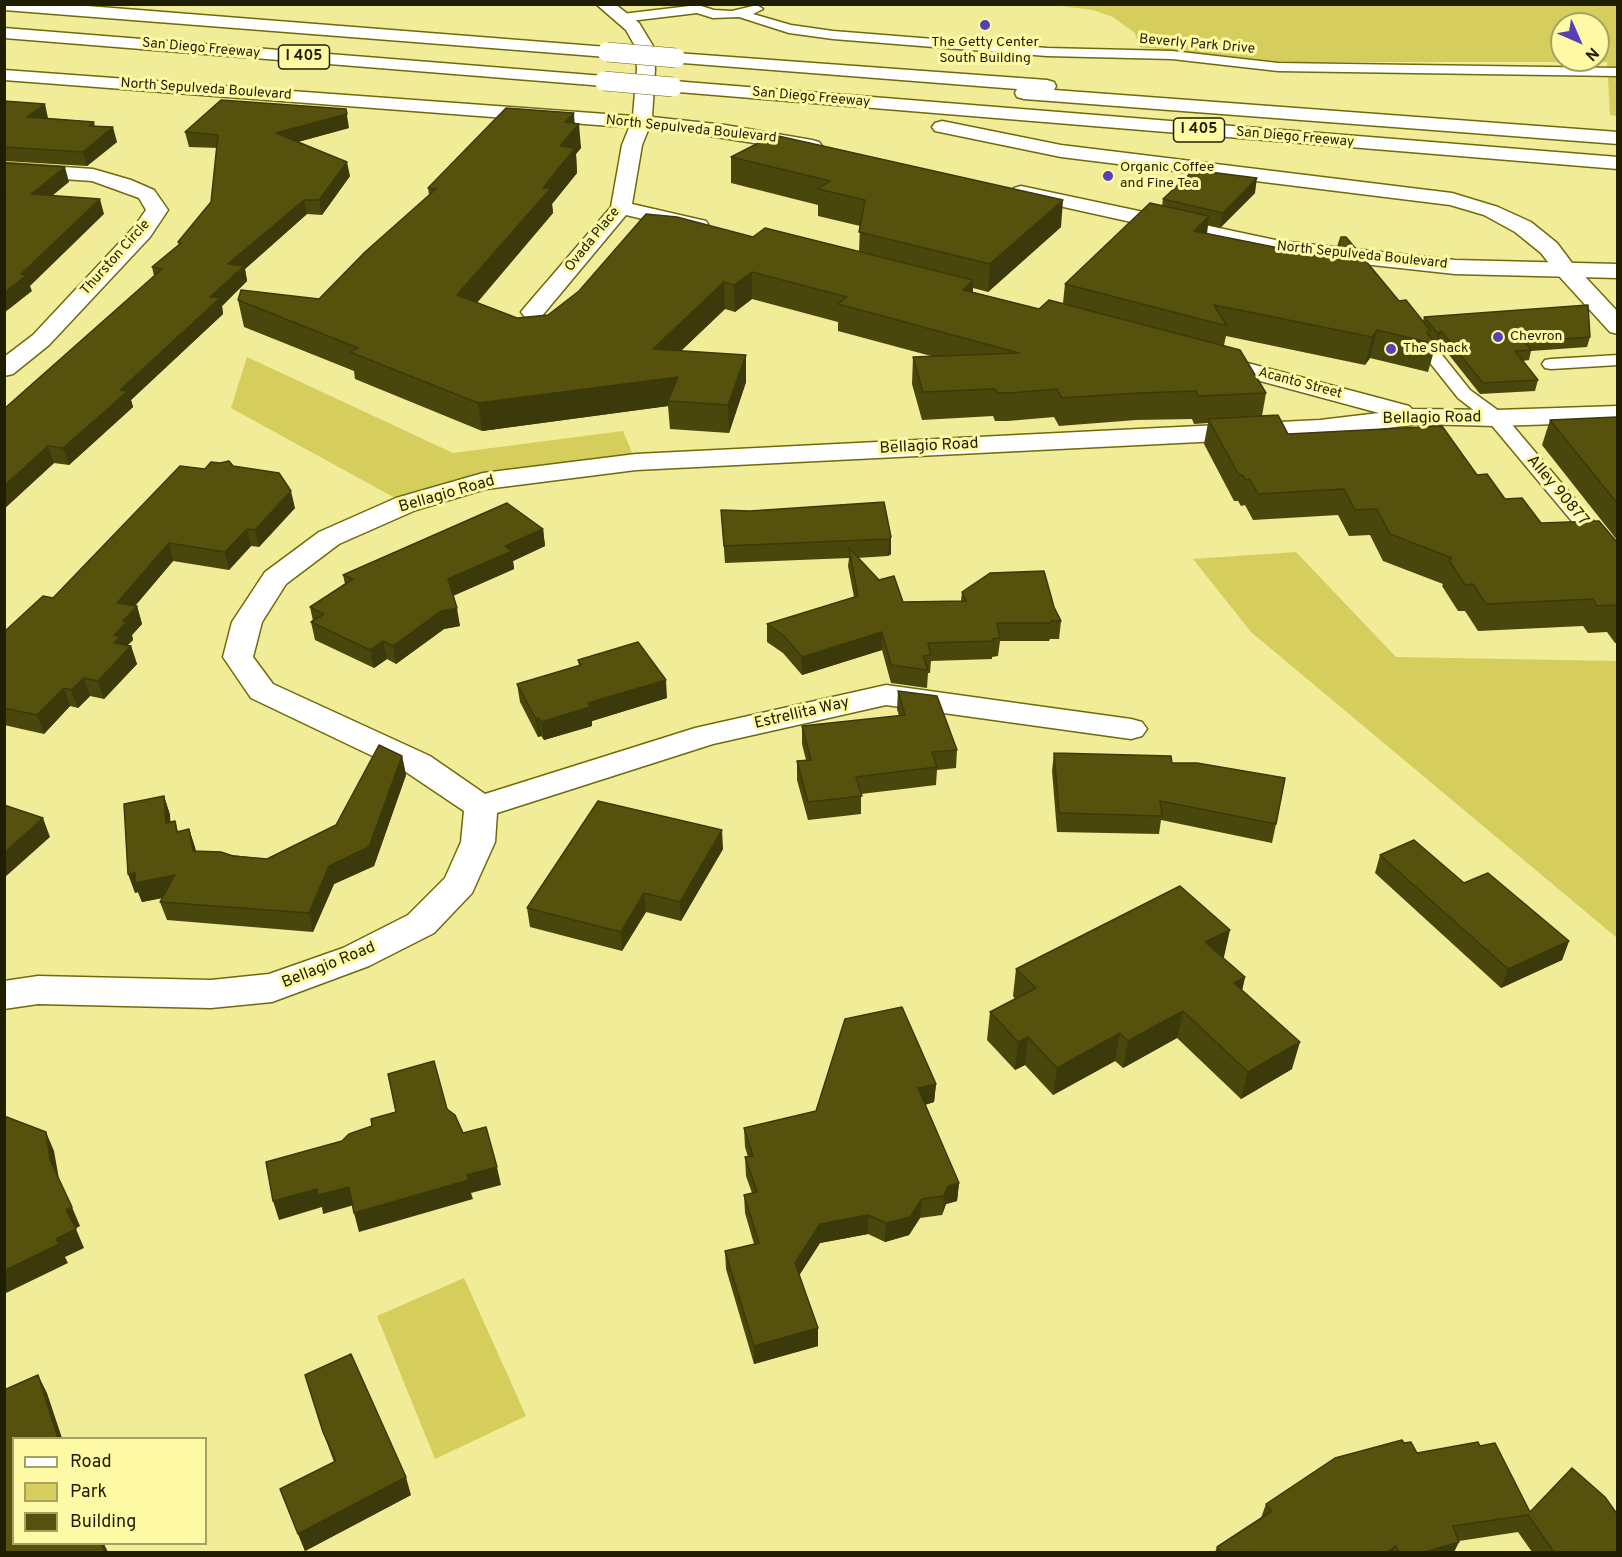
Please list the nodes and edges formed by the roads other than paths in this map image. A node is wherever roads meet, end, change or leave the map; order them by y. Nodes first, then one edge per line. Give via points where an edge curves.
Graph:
1 (198, 4) edge
2 (603, 4) edge
3 (760, 4) edge
4 (4, 5) edge
5 (697, 7) edge
6 (4, 14) edge
7 (742, 14) junction
8 (622, 18) junction
9 (4, 33) edge
10 (452, 40) junction
11 (607, 57) junction
12 (676, 62) junction
13 (1617, 72) edge
14 (4, 75) edge
15 (781, 96) junction
16 (641, 123) junction
17 (1617, 129) edge
18 (1617, 138) edge
19 (837, 150) edge
20 (1617, 163) edge
21 (4, 169) edge
22 (1007, 189) edge
23 (621, 208) junction
24 (723, 232) edge
25 (1567, 271) junction
26 (1617, 271) edge
27 (533, 312) dead end
28 (1406, 321) edge
29 (1617, 327) edge
30 (1191, 355) edge
31 (1617, 360) edge
32 (1551, 364) dead end
33 (4, 369) edge
34 (1617, 414) edge
35 (1420, 416) junction
36 (1496, 418) junction
37 (1617, 564) edge
38 (1131, 729) dead end
39 (481, 807) junction
40 (4, 995) edge

1 - 10 main road
2 - 8 main road, Ovada Place
3 - 7 lane
4 - 10 main road, San Diego Freeway / I 405
5 - 7 lane via 713,14
5 - 8 lane
6 - 11 main road
7 - 13 lane, Beverly Park Drive via 789,29 833,36 1047,52 1172,55 1278,67
8 - 16 main road, Ovada Place via 633,27 644,46
9 - 15 main road, San Diego Freeway / I 405, bridge
10 - 11 main road, San Diego Freeway / I 405
11 - 12 main road
12 - 17 main road, San Diego Freeway / I 405
12 - 18 main road
14 - 16 main road, North Sepulveda Boulevard
15 - 20 main road, San Diego Freeway / I 405
15 - 25 main road via 1061,151 1452,199 1491,211 1523,227 1549,248
16 - 19 main road, North Sepulveda Boulevard via 725,130
16 - 23 main road, Ovada Place via 632,145
21 - 33 main road, Thurston Circle via 93,175 147,194 158,210 41,340
22 - 25 main road, North Sepulveda Boulevard via 1371,268
23 - 24 main road
23 - 27 main road, Ovada Place
25 - 26 main road, North Sepulveda Boulevard
25 - 29 main road
28 - 36 lane, Alley 90877 via 1464,394
30 - 35 main road, Acanto Street
31 - 32 lane
34 - 36 main road, Bellagio Road
35 - 36 main road, Bellagio Road
35 - 39 main road, Bellagio Road via 1320,428 636,462 483,482 406,504 328,538 275,578 247,622 238,657 262,691 418,764
36 - 37 lane, Alley 90877
38 - 39 main road, Estrellita Way via 886,695 706,735
39 - 40 main road, Bellagio Road via 478,843 460,884 421,924 356,957 273,988 211,994 38,990

